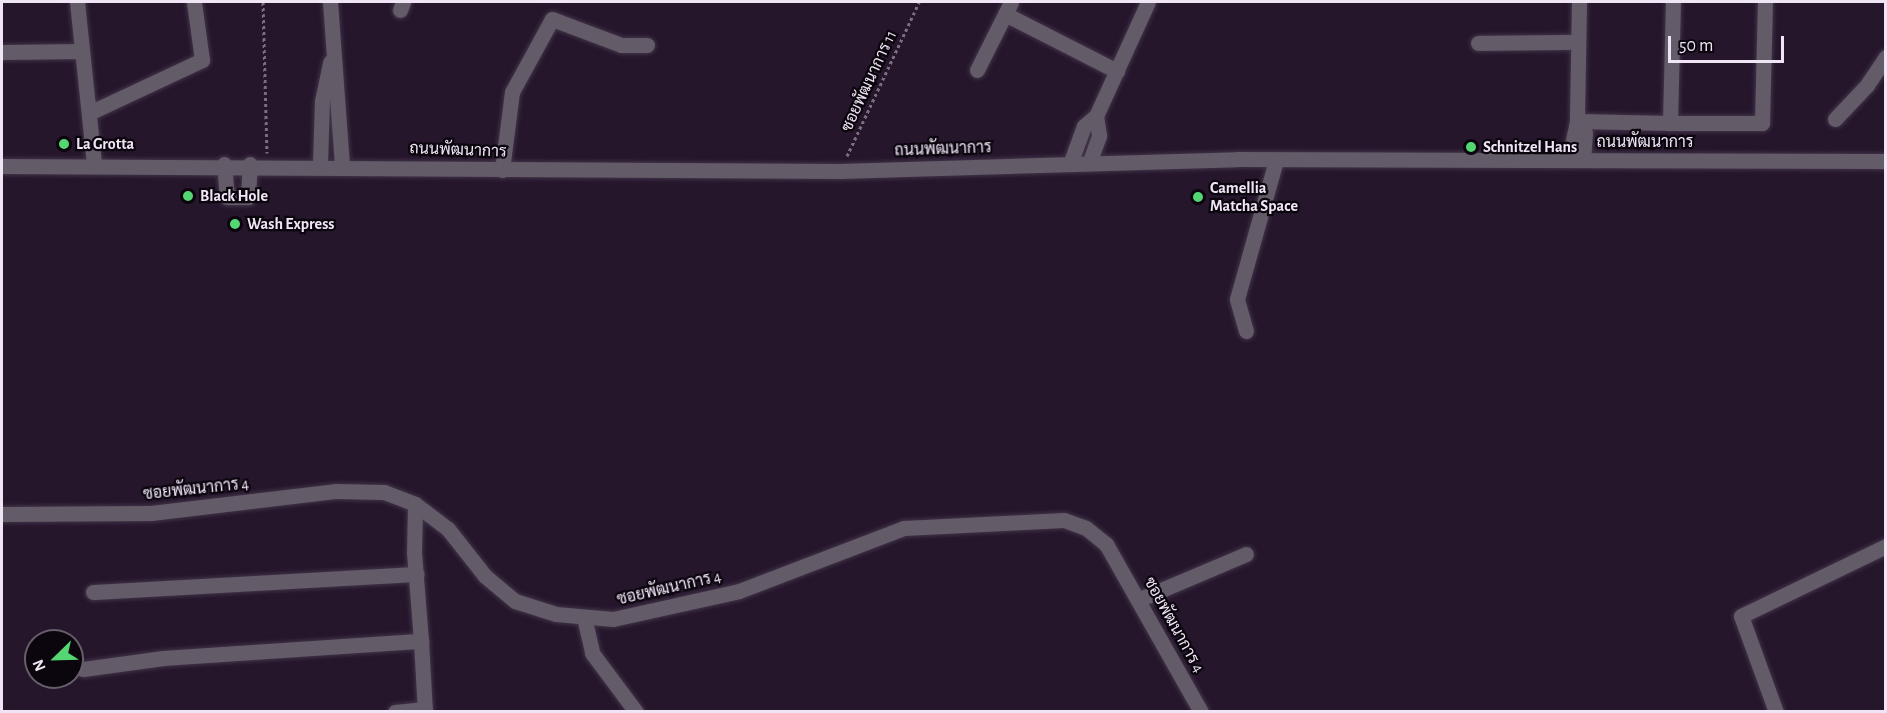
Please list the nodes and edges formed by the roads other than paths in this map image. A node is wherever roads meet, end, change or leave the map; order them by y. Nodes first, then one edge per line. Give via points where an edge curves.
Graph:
1 (77, 2) edge
2 (194, 2) edge
3 (330, 2) edge
4 (1148, 2) edge
5 (1579, 2) edge
6 (1673, 2) edge
7 (1765, 2) edge
8 (1008, 8) edge
9 (1578, 42) junction
10 (1478, 43) dead end
11 (647, 45) dead end
12 (82, 51) junction
13 (2, 52) edge
14 (332, 56) junction
15 (1886, 57) edge
16 (977, 70) dead end
17 (1117, 71) junction
18 (89, 113) junction
19 (1096, 116) junction
20 (1834, 119) dead end
21 (1577, 121) junction
22 (1670, 123) junction
23 (1576, 159) junction
24 (1276, 160) junction
25 (1886, 161) edge
26 (1089, 163) junction
27 (250, 164) junction
28 (1070, 164) junction
29 (94, 165) junction
30 (224, 165) junction
31 (320, 165) junction
32 (342, 165) junction
33 (2, 166) edge
34 (502, 170) junction
35 (1246, 331) dead end
36 (415, 504) junction
37 (2, 514) edge
38 (1886, 546) edge
39 (1246, 554) dead end
40 (416, 574) junction
41 (93, 592) dead end
42 (1140, 599) junction
43 (584, 616) junction
44 (421, 641) junction
45 (84, 669) edge
46 (425, 710) edge
47 (395, 711) edge
48 (636, 711) edge
49 (1201, 711) edge
50 (1776, 711) edge

1 - 12 street
2 - 18 street via 202,60
3 - 14 street
4 - 17 street
5 - 9 street
6 - 22 street
7 - 22 street via 1762,123
8 - 16 street
8 - 17 street
9 - 10 street
9 - 21 street
11 - 34 street via 621,45 552,19 512,92
12 - 13 street
12 - 18 street
14 - 31 street via 322,101
14 - 32 street via 340,98
15 - 20 street via 1868,85
17 - 19 street
18 - 29 street
19 - 26 street via 1099,136
19 - 28 street via 1084,126
21 - 22 street
21 - 23 street
23 - 24 street, ถนนพัฒนาการ
23 - 25 street, ถนนพัฒนาการ
24 - 26 street, ถนนพัฒนาการ
24 - 35 street via 1237,299
26 - 28 street, ถนนพัฒนาการ
27 - 30 street, ถนนพัฒนาการ
27 - 30 street via 248,197 227,197
27 - 31 street, ถนนพัฒนาการ
28 - 34 street, ถนนพัฒนาการ via 840,171
29 - 30 street, ถนนพัฒนาการ
29 - 33 street, ถนนพัฒนาการ
31 - 32 street, ถนนพัฒนาการ
32 - 34 street, ถนนพัฒนาการ
36 - 37 street, ซอยพัฒนาการ 4 via 384,492 335,491 150,513
36 - 40 street
36 - 43 street, ซอยพัฒนาการ 4 via 448,529 485,576 515,601 556,614
38 - 50 street via 1741,616
39 - 42 street
40 - 41 street
40 - 44 street
42 - 43 street, ซอยพัฒนาการ 4 via 1106,544 1086,528 1064,520 946,523 903,528 739,591 613,619
42 - 49 street, ซอยพัฒนาการ 4
43 - 48 street via 592,653
44 - 45 street via 163,658
44 - 46 street
46 - 47 street

